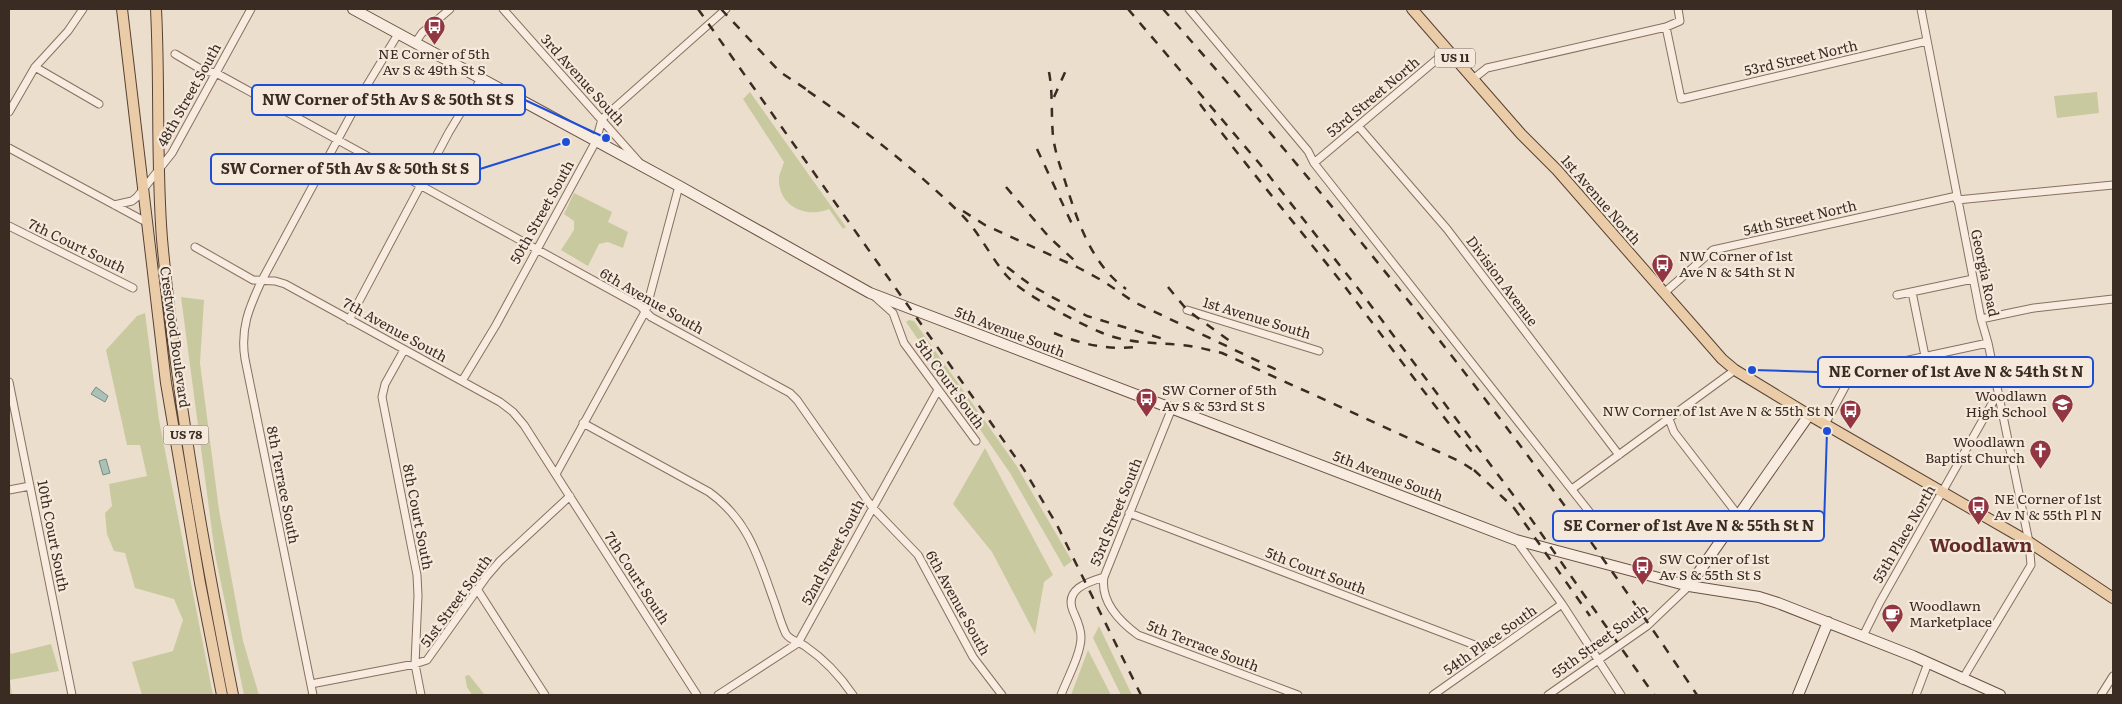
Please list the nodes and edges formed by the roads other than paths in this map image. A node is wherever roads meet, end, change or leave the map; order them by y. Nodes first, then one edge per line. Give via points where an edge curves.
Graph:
1 (73, 9) edge
2 (122, 9) edge
3 (251, 9) edge
4 (353, 9) edge
5 (450, 9) edge
6 (503, 9) edge
7 (726, 9) edge
8 (1189, 9) edge
9 (1412, 9) edge
10 (1678, 9) edge
11 (1920, 9) edge
12 (82, 11) edge
13 (158, 12) edge
14 (1666, 28) junction
15 (398, 34) junction
16 (1927, 41) junction
17 (415, 43) junction
18 (1448, 50) junction
19 (175, 54) dead end
20 (35, 67) junction
21 (216, 73) junction
22 (481, 79) junction
23 (1474, 79) junction
24 (99, 104) dead end
25 (9, 112) edge
26 (602, 119) junction
27 (1359, 127) junction
28 (339, 141) junction
29 (596, 141) junction
30 (9, 148) edge
31 (1314, 163) junction
32 (644, 167) junction
33 (159, 171) junction
34 (2113, 185) edge
35 (421, 186) junction
36 (679, 186) junction
37 (143, 190) junction
38 (1957, 198) junction
39 (114, 205) junction
40 (146, 222) junction
41 (9, 226) edge
42 (195, 248) dead end
43 (536, 250) junction
44 (1973, 279) junction
45 (262, 282) junction
46 (133, 288) dead end
47 (1912, 292) junction
48 (870, 293) junction
49 (1664, 293) junction
50 (1897, 295) dead end
51 (2113, 299) edge
52 (646, 310) junction
53 (1187, 310) dead end
54 (1981, 319) junction
55 (349, 320) junction
56 (1988, 343) junction
57 (404, 350) junction
58 (1319, 351) dead end
59 (1925, 356) junction
60 (1735, 370) junction
61 (9, 382) edge
62 (462, 382) junction
63 (938, 390) junction
64 (1998, 393) junction
65 (1172, 408) junction
66 (1809, 415) junction
67 (1669, 419) junction
68 (584, 423) junction
69 (1825, 424) junction
70 (976, 441) dead end
71 (1620, 455) junction
72 (556, 474) junction
73 (30, 486) junction
74 (1572, 489) junction
75 (9, 490) edge
76 (1943, 492) junction
77 (570, 496) junction
78 (872, 507) junction
79 (1129, 513) junction
80 (1591, 514) dead end
81 (1738, 515) junction
82 (1516, 540) junction
83 (2028, 542) junction
84 (1104, 577) junction
85 (1689, 586) junction
86 (478, 589) junction
87 (2113, 598) edge
88 (1562, 604) junction
89 (1828, 622) junction
90 (1863, 636) junction
91 (798, 643) junction
92 (1494, 652) junction
93 (1597, 661) junction
94 (1928, 663) junction
95 (416, 664) junction
96 (2113, 676) edge
97 (1962, 680) junction
98 (311, 684) junction
99 (72, 695) edge
100 (222, 695) edge
101 (233, 695) edge
102 (313, 695) edge
103 (421, 695) edge
104 (544, 695) edge
105 (697, 695) edge
106 (718, 695) edge
107 (853, 695) edge
108 (1002, 695) edge
109 (1061, 695) edge
110 (1298, 695) edge
111 (1433, 695) edge
112 (1548, 695) edge
113 (1621, 695) edge
114 (1798, 695) edge
115 (1916, 695) edge
116 (2000, 695) edge
117 (2102, 695) edge

1 - 12 street
2 - 37 main road, Crestwood Boulevard / US 78
3 - 21 street, 48th Street South
4 - 15 street, 5th Avenue South
5 - 17 street
6 - 26 street, 3rd Avenue South
7 - 26 street
8 - 31 street via 1308,151
9 - 18 main road, 1st Avenue North / US 11
10 - 14 street via 1680,21
11 - 16 street, Georgia Road
12 - 20 street
13 - 33 main road, Crestwood Boulevard / US 78
14 - 16 street, 53rd Street North via 1681,99
14 - 23 street via 1487,68
15 - 17 street, 5th Avenue South
15 - 28 street, 8th Terrace South
16 - 38 street, Georgia Road
17 - 22 street, 5th Avenue South
18 - 23 main road, 1st Avenue North / US 11
18 - 27 street, 53rd Street North
19 - 21 street, 6th Avenue South via 204,71
20 - 24 street
20 - 25 street
21 - 28 street, 6th Avenue South
21 - 33 street, 48th Street South via 176,147
22 - 29 street, 5th Avenue South
22 - 35 street
23 - 49 main road, 1st Avenue North / US 11
26 - 29 street, 50th Street South
26 - 32 street, 3rd Avenue South
27 - 31 street, 53rd Street North
27 - 71 street, Division Avenue via 1447,229
28 - 35 street, 6th Avenue South
28 - 45 street, 8th Terrace South
29 - 32 street, 5th Avenue South
29 - 43 street, 50th Street South
30 - 39 street
31 - 74 street
32 - 36 street, 5th Avenue South
33 - 37 street, 48th Street South
33 - 101 main road, Crestwood Boulevard / US 78 via 165,266 186,440
34 - 38 street, 54th Street North
35 - 43 street, 6th Avenue South
35 - 55 street
36 - 48 street, 5th Avenue South
36 - 52 street
37 - 39 street via 132,201
37 - 40 main road, Crestwood Boulevard / US 78
38 - 44 street, Georgia Road
38 - 49 street, 54th Street North via 1713,250
39 - 40 street
40 - 100 main road, Crestwood Boulevard / US 78 via 175,441
41 - 46 street, 7th Court South
42 - 45 street, 7th Avenue South
43 - 52 street, 6th Avenue South
43 - 62 street, 50th Street South
44 - 47 street
44 - 54 street, Georgia Road
45 - 55 street, 7th Avenue South via 285,284
45 - 98 street, 8th Terrace South via 246,317 243,351
47 - 50 street
47 - 59 street
48 - 63 street, 5th Court South via 893,314 904,342
48 - 65 street, 5th Avenue South
49 - 60 main road, 1st Avenue North / US 11
51 - 54 street via 2034,308
52 - 68 street
52 - 78 street, 6th Avenue South via 651,317 794,396
53 - 58 street, 1st Avenue South
54 - 56 street, Georgia Road
55 - 57 street, 7th Avenue South
56 - 59 street
56 - 64 street, Georgia Road
57 - 62 street, 7th Avenue South
57 - 95 street, 8th Court South via 385,384 382,397 417,575
59 - 69 street via 1853,372
60 - 66 main road, 1st Avenue North / US 11
60 - 67 street
61 - 73 street, 10th Court South
62 - 72 street, 7th Avenue South via 513,412
63 - 70 street, 5th Court South
63 - 78 street, 52nd Street South
64 - 76 street, 55th Place North
64 - 83 street, Georgia Road
65 - 79 street, 53rd Street South
65 - 82 street, 5th Avenue South
66 - 69 main road, 1st Avenue North / US 11
66 - 81 street
67 - 71 street
67 - 81 street via 1674,432
68 - 72 street
68 - 91 street via 709,492 726,506 740,521 754,546 786,633
69 - 76 main road, 1st Avenue North / US 11
71 - 74 street
72 - 77 street, 7th Court South
73 - 75 street
73 - 99 street, 10th Court South
74 - 80 street
76 - 83 main road, 1st Avenue North / US 11
76 - 90 street, 55th Place North
77 - 86 street, 51st Street South via 509,552
77 - 105 street, 7th Court South
78 - 91 street, 52nd Street South
78 - 108 street, 6th Avenue South via 918,555 974,657
79 - 84 street, 53rd Street South
79 - 92 street, 5th Court South
81 - 85 street
82 - 85 street
82 - 88 street
83 - 87 main road, 1st Avenue North / US 11
83 - 97 street, Georgia Road via 2031,565
84 - 109 street, 53rd Street South via 1087,582 1072,597 1072,609 1081,638
84 - 110 street, 5th Terrace South via 1103,593 1110,606 1124,624 1138,634
85 - 89 street via 1759,597
85 - 93 street, 55th Street South via 1647,626
86 - 95 street, 51st Street South via 432,655
86 - 104 street
88 - 92 street, 54th Place South
88 - 93 street
89 - 90 street
89 - 114 street
90 - 94 street
91 - 106 street, 52nd Street South
91 - 107 street via 832,669
92 - 111 street, 54th Place South
93 - 112 street, 55th Street South
93 - 113 street
94 - 97 street
94 - 115 street
95 - 98 street, 51st Street South
95 - 103 street, 8th Court South
96 - 117 street
97 - 116 street
98 - 102 street, 8th Terrace South

